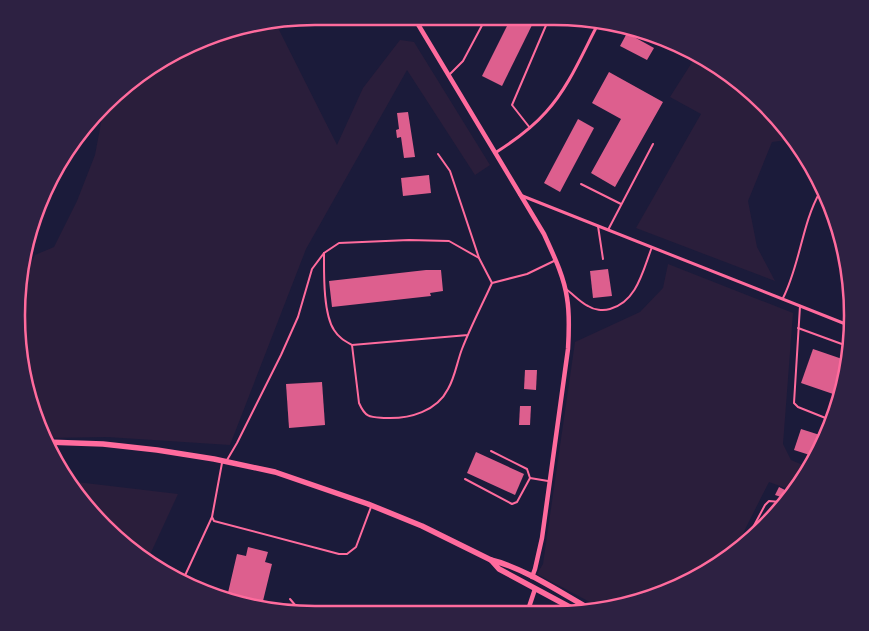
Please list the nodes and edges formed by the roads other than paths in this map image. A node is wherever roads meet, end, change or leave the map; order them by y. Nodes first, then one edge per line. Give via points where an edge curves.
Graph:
1 (418, 25) edge
2 (482, 25) edge
3 (546, 25) edge
4 (596, 28) edge
5 (448, 76) junction
6 (530, 128) junction
7 (653, 144) dead end
8 (494, 153) junction
9 (438, 154) dead end
10 (581, 184) dead end
11 (520, 194) junction
12 (818, 195) edge
13 (621, 204) junction
14 (598, 226) junction
15 (608, 230) junction
16 (652, 247) junction
17 (324, 253) junction
18 (479, 258) junction
19 (556, 260) junction
20 (603, 260) dead end
21 (492, 283) junction
22 (565, 288) junction
23 (782, 299) junction
24 (800, 306) junction
25 (844, 323) edge
26 (798, 328) junction
27 (468, 336) junction
28 (842, 344) edge
29 (352, 345) junction
30 (826, 418) edge
31 (54, 442) edge
32 (491, 451) dead end
33 (224, 461) junction
34 (530, 478) junction
35 (465, 479) dead end
36 (551, 481) junction
37 (776, 502) edge
38 (372, 505) junction
39 (212, 517) junction
40 (754, 526) edge
41 (491, 560) junction
42 (185, 575) edge
43 (532, 577) junction
44 (534, 589) junction
45 (290, 599) dead end
46 (582, 604) edge
47 (295, 605) edge
48 (565, 605) edge
49 (529, 606) edge

1 - 5 street
2 - 5 lane via 463,61
3 - 6 lane via 512,105
4 - 6 street via 557,98
5 - 8 street
6 - 8 street
7 - 13 lane
8 - 11 street
9 - 18 lane via 450,171
10 - 13 lane
11 - 14 street
11 - 19 street
12 - 23 lane via 789,287
13 - 15 lane
14 - 15 street
14 - 20 lane
15 - 16 street
16 - 22 lane via 635,291 620,306 597,310
16 - 23 street
17 - 18 lane via 339,242 439,240 449,241
17 - 29 lane via 326,302 333,328
17 - 33 lane via 312,269 298,316 281,355
18 - 21 lane
19 - 21 lane via 527,274
19 - 22 street
21 - 27 lane
22 - 36 street via 569,318 568,349
23 - 24 street
24 - 25 street
24 - 26 lane
26 - 28 lane
26 - 30 lane via 794,403
27 - 29 lane
27 - 29 lane via 449,389 440,401 425,412 395,418 369,417 363,412
31 - 33 highway via 103,444
32 - 34 lane via 527,469
33 - 38 highway via 275,472
33 - 39 lane
34 - 35 lane via 517,502 512,504
34 - 36 lane
36 - 43 street
37 - 40 lane via 769,501 765,505
38 - 39 lane via 356,547 347,554 214,521
38 - 41 highway
39 - 42 lane
41 - 43 highway
41 - 44 highway
43 - 46 highway
44 - 48 highway
44 - 49 street
45 - 47 lane

